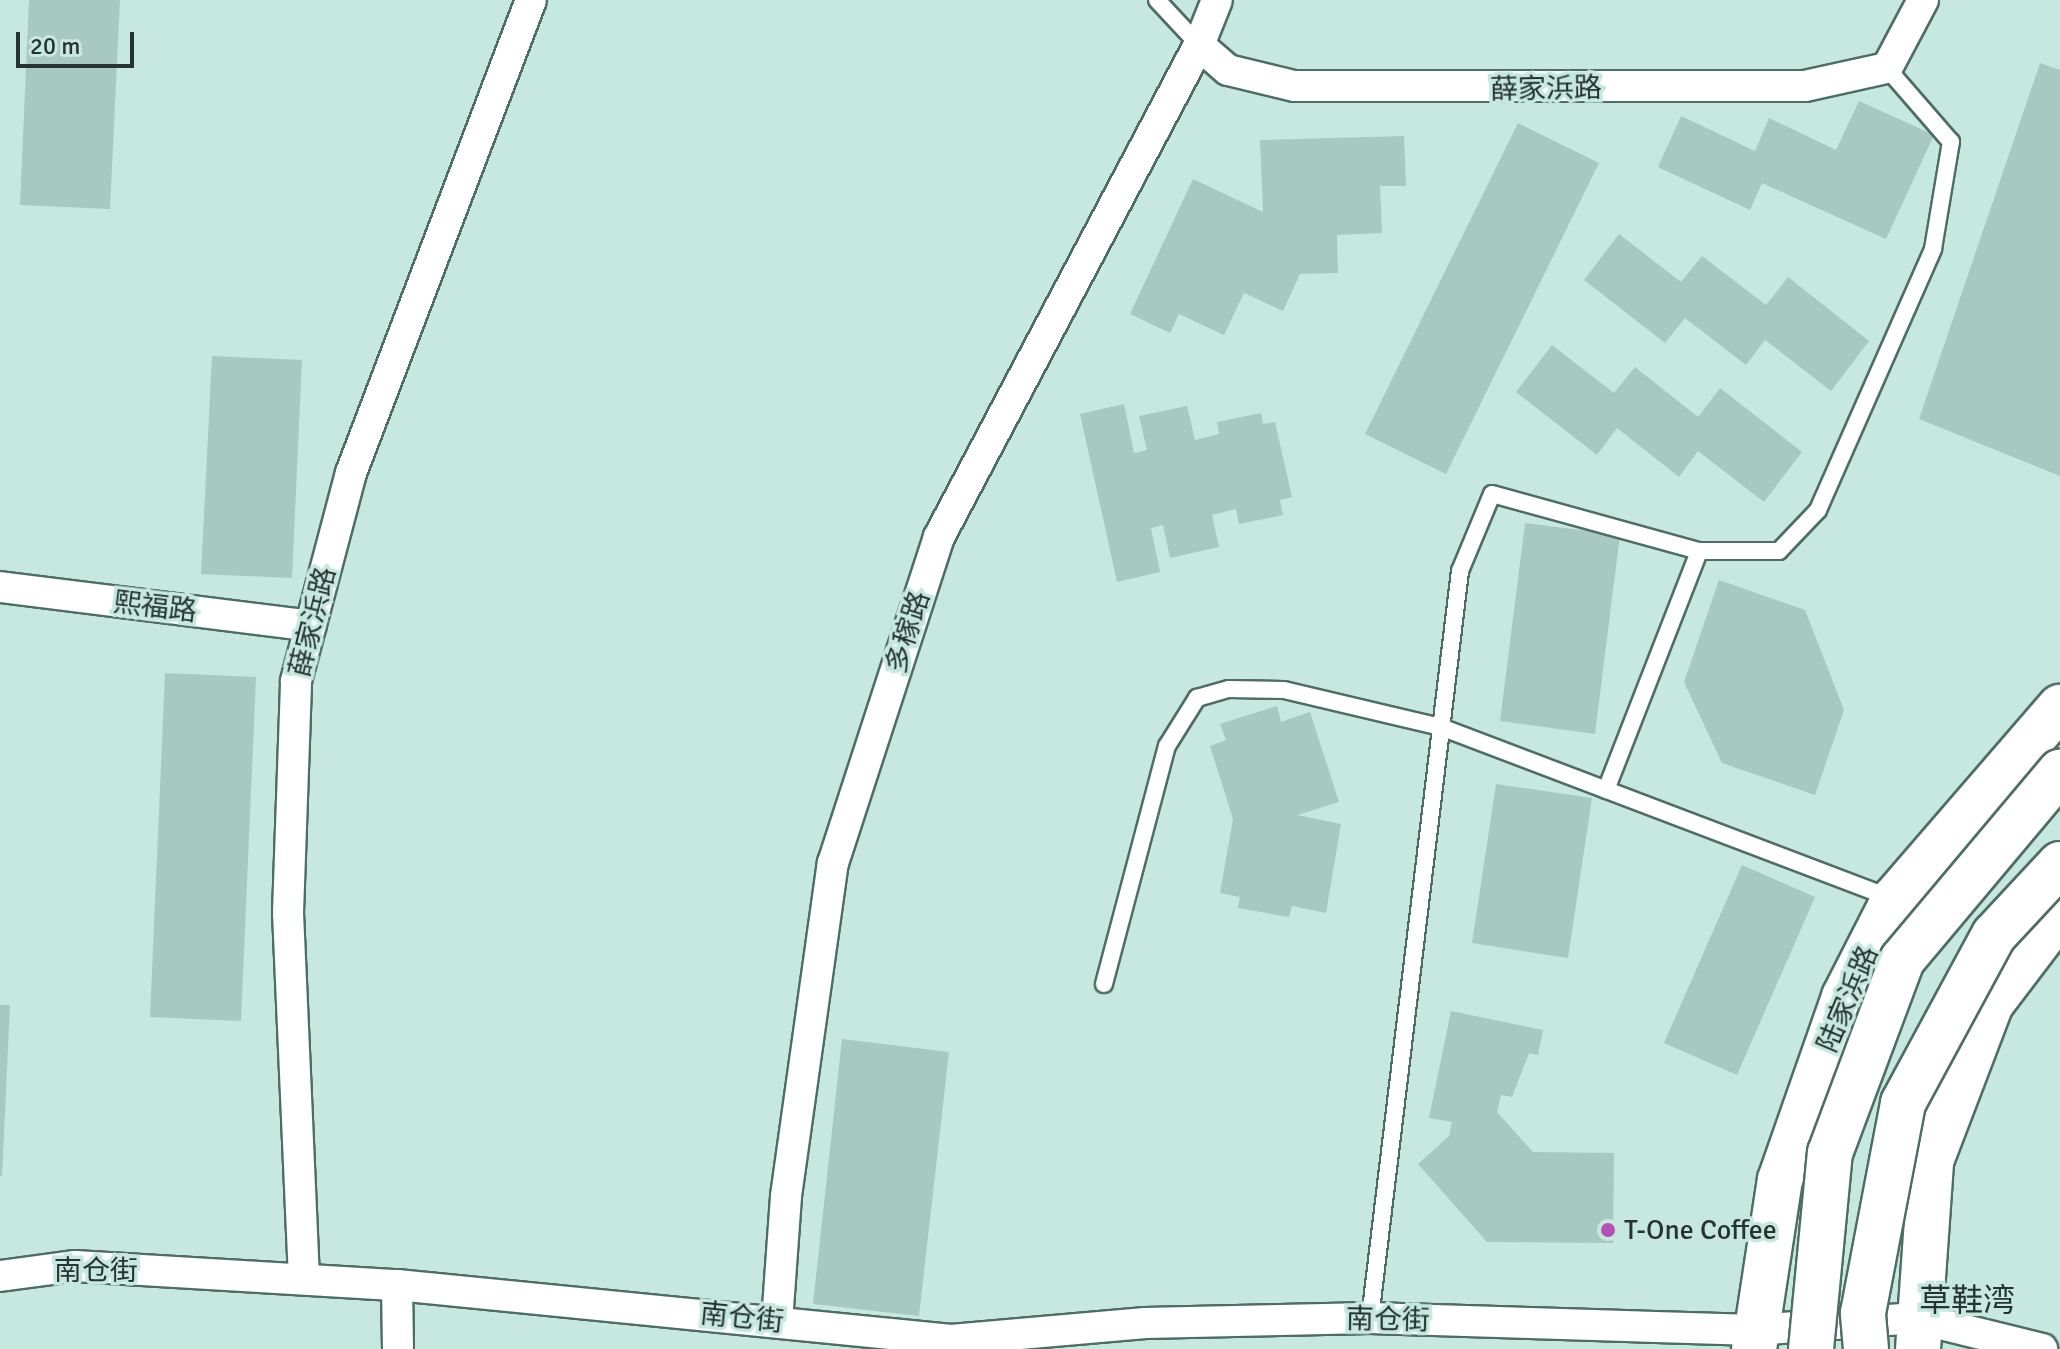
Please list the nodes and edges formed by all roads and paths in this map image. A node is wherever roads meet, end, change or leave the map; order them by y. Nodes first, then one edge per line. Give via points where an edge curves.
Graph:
1 (531, 0) edge
2 (1157, 0) edge
3 (1217, 0) edge
4 (1923, 0) edge
5 (1199, 45) junction
6 (1887, 68) junction
7 (1699, 551) junction
8 (0, 587) edge
9 (311, 626) junction
10 (2060, 707) edge
11 (1441, 727) junction
12 (2060, 772) edge
13 (1606, 790) junction
14 (2060, 864) edge
15 (1894, 899) junction
16 (2060, 913) edge
17 (1104, 984) dead end
18 (0, 1276) edge
19 (304, 1279) junction
20 (397, 1285) junction
21 (1370, 1318) junction
22 (777, 1322) junction
23 (1917, 1334) edge
24 (1755, 1340) edge
25 (1036, 1341) edge
26 (398, 1349) edge
27 (1811, 1349) edge
28 (1866, 1349) edge
29 (2042, 1349) edge

1 - 9 street, 薛家浜路 via 351,473
2 - 5 lane, 薛家浜路
3 - 5 street, 多稼路
4 - 6 street
5 - 6 street, 薛家浜路 via 1228,70 1294,86 1805,86
5 - 22 street, 多稼路 via 939,537 833,863 786,1196
6 - 7 lane via 1951,142 1933,249 1818,510 1779,551
7 - 11 lane via 1492,494 1460,571
7 - 13 lane
8 - 9 street, 熙福路
9 - 19 street, 薛家浜路 via 296,681 288,913
10 - 15 main road, 陆家浜路
11 - 13 lane
11 - 17 lane via 1284,690 1229,689 1197,698 1167,746
11 - 21 lane
12 - 27 main road, bridge via 1902,960 1830,1153
13 - 15 lane
14 - 28 main road, bridge via 1994,935 1903,1103 1863,1313
15 - 24 main road, 陆家浜路 via 1844,997 1780,1180
16 - 23 main road via 1991,1004 1931,1161
18 - 19 street, 南仓街 via 75,1266
19 - 20 street, 南仓街
20 - 22 street, 南仓街
20 - 26 street
21 - 24 street, 南仓街
21 - 25 street, 南仓街 via 1145,1323
22 - 25 street, 南仓街 via 951,1340
23 - 24 street, 南仓街
23 - 29 street, 南仓街

